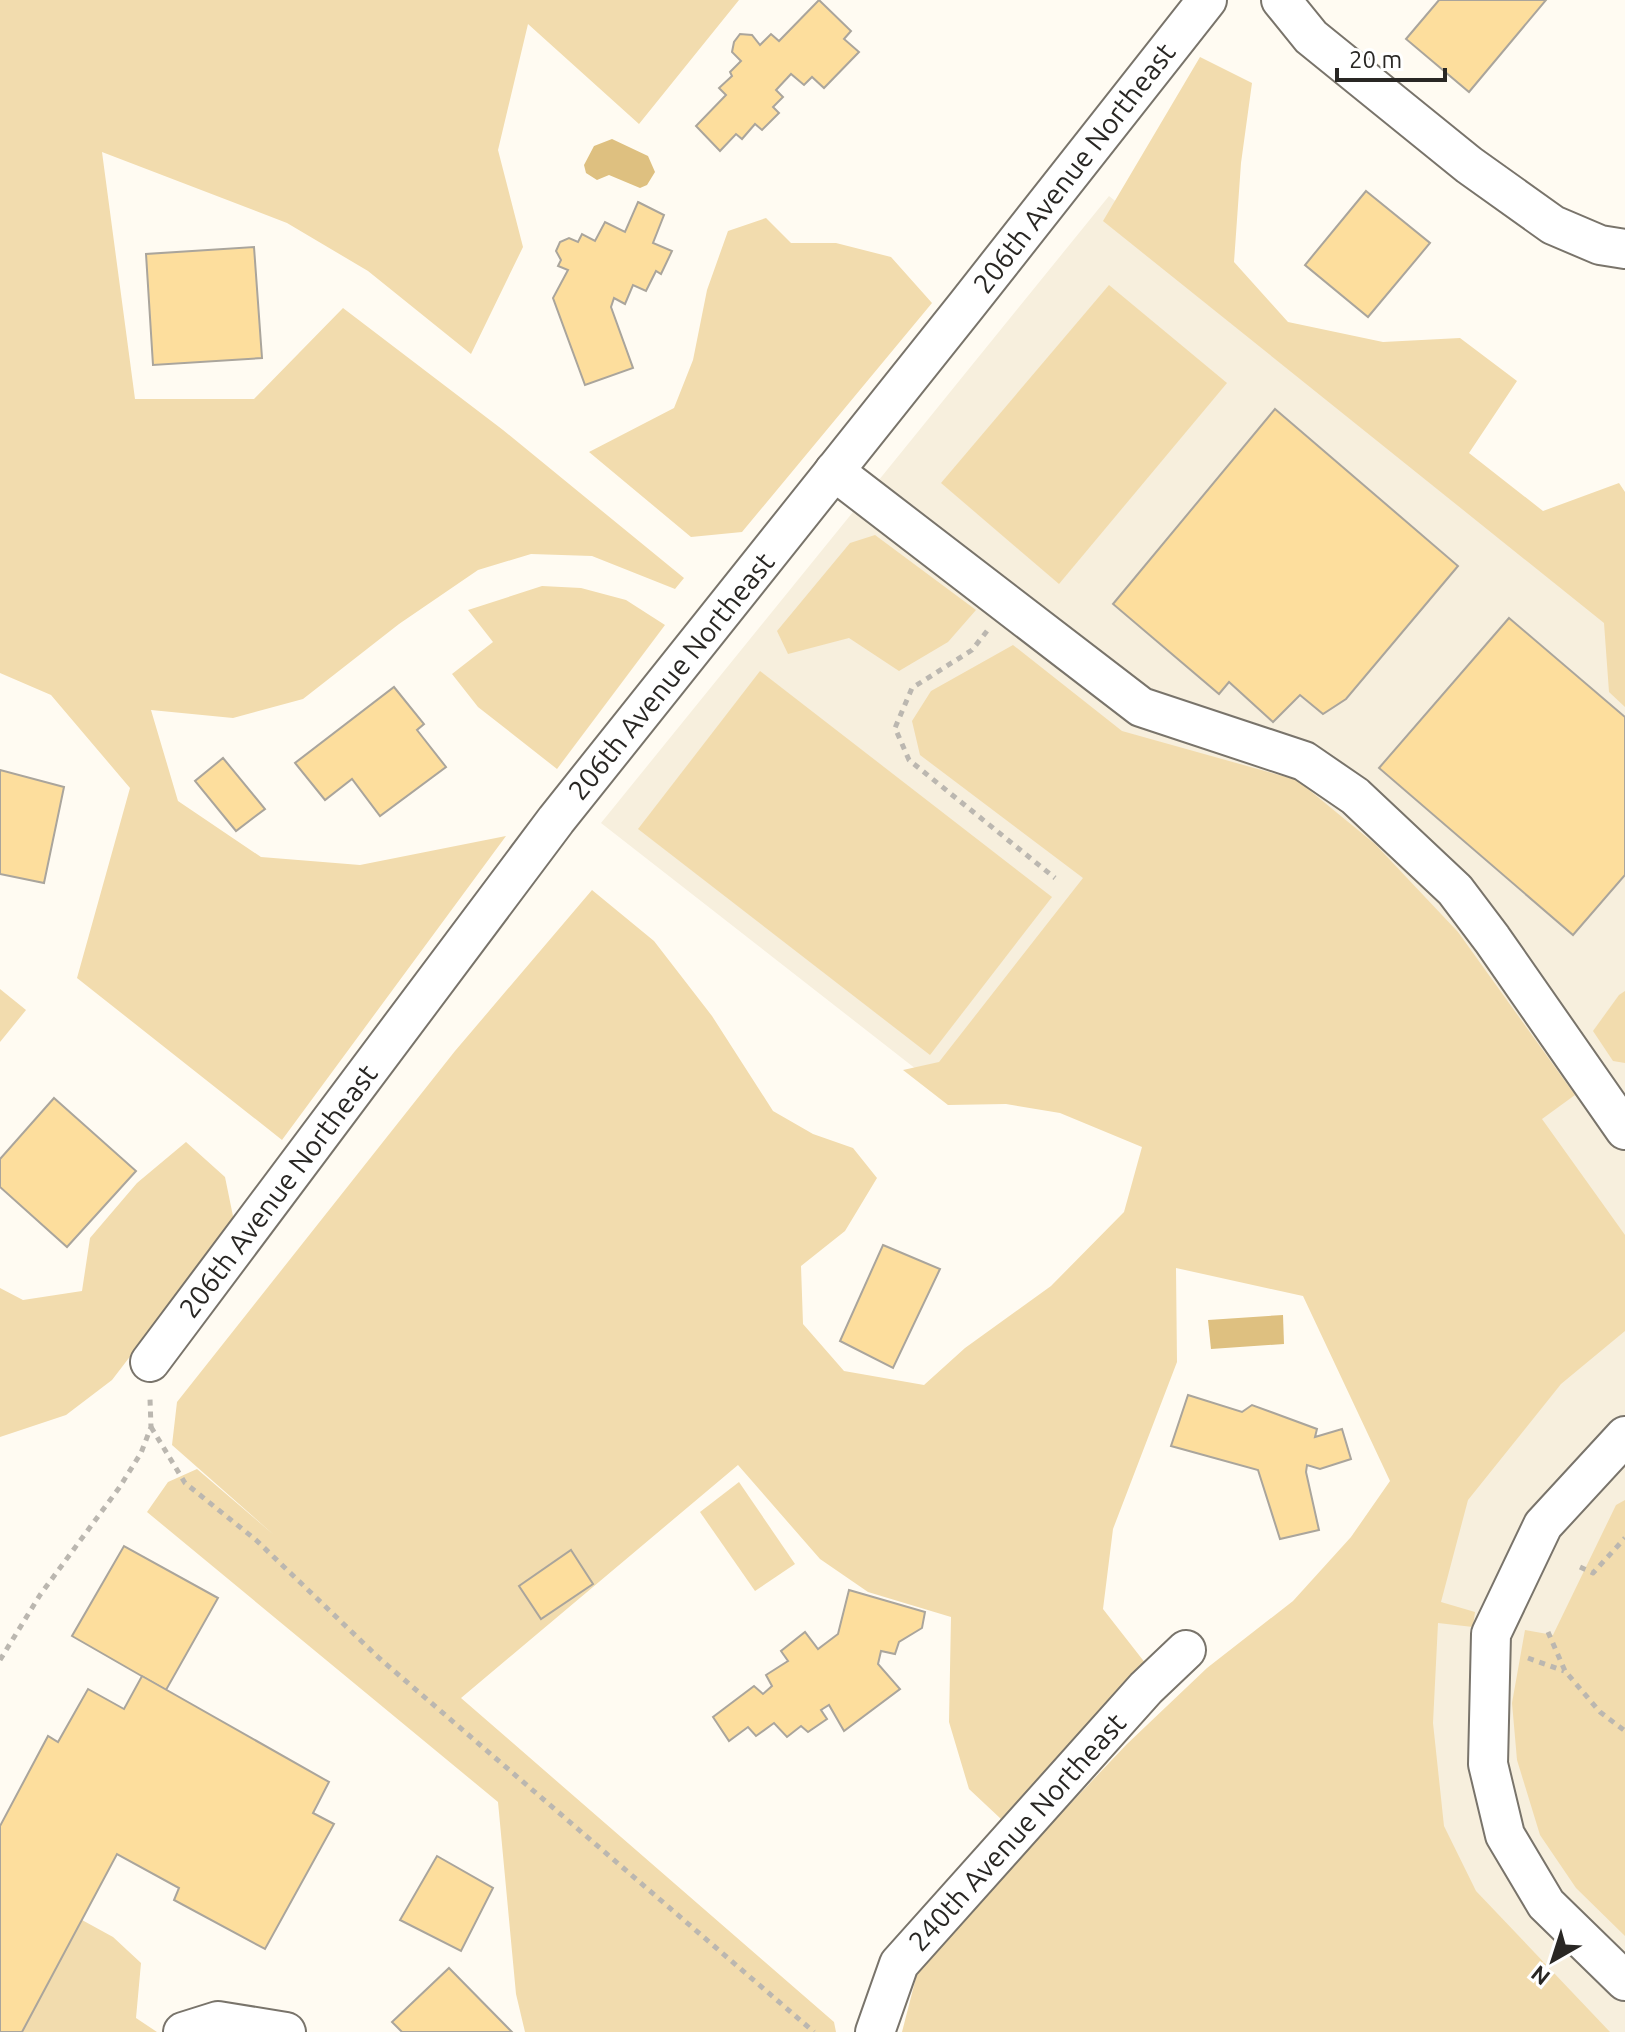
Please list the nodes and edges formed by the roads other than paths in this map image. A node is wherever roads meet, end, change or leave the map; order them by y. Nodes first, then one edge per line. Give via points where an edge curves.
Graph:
1 (1207, 0) edge
2 (1281, 0) edge
3 (1625, 249) edge
4 (834, 471) junction
5 (1625, 1130) edge
6 (150, 1362) road end
7 (1625, 1436) edge
8 (1186, 1650) dead end
9 (1625, 1981) edge
10 (183, 2032) edge
11 (286, 2032) edge
12 (875, 2032) edge

1 - 4 street, 206th Avenue Northeast
2 - 3 street via 1311,37 1469,165 1553,225 1600,245
4 - 5 street via 1141,707 1304,761 1355,796 1455,890
4 - 6 street, 206th Avenue Northeast via 556,820
7 - 9 street via 1543,1525 1491,1634 1488,1764 1505,1835 1546,1904
8 - 12 street, 240th Avenue Northeast via 899,1964
10 - 11 street via 218,2021

